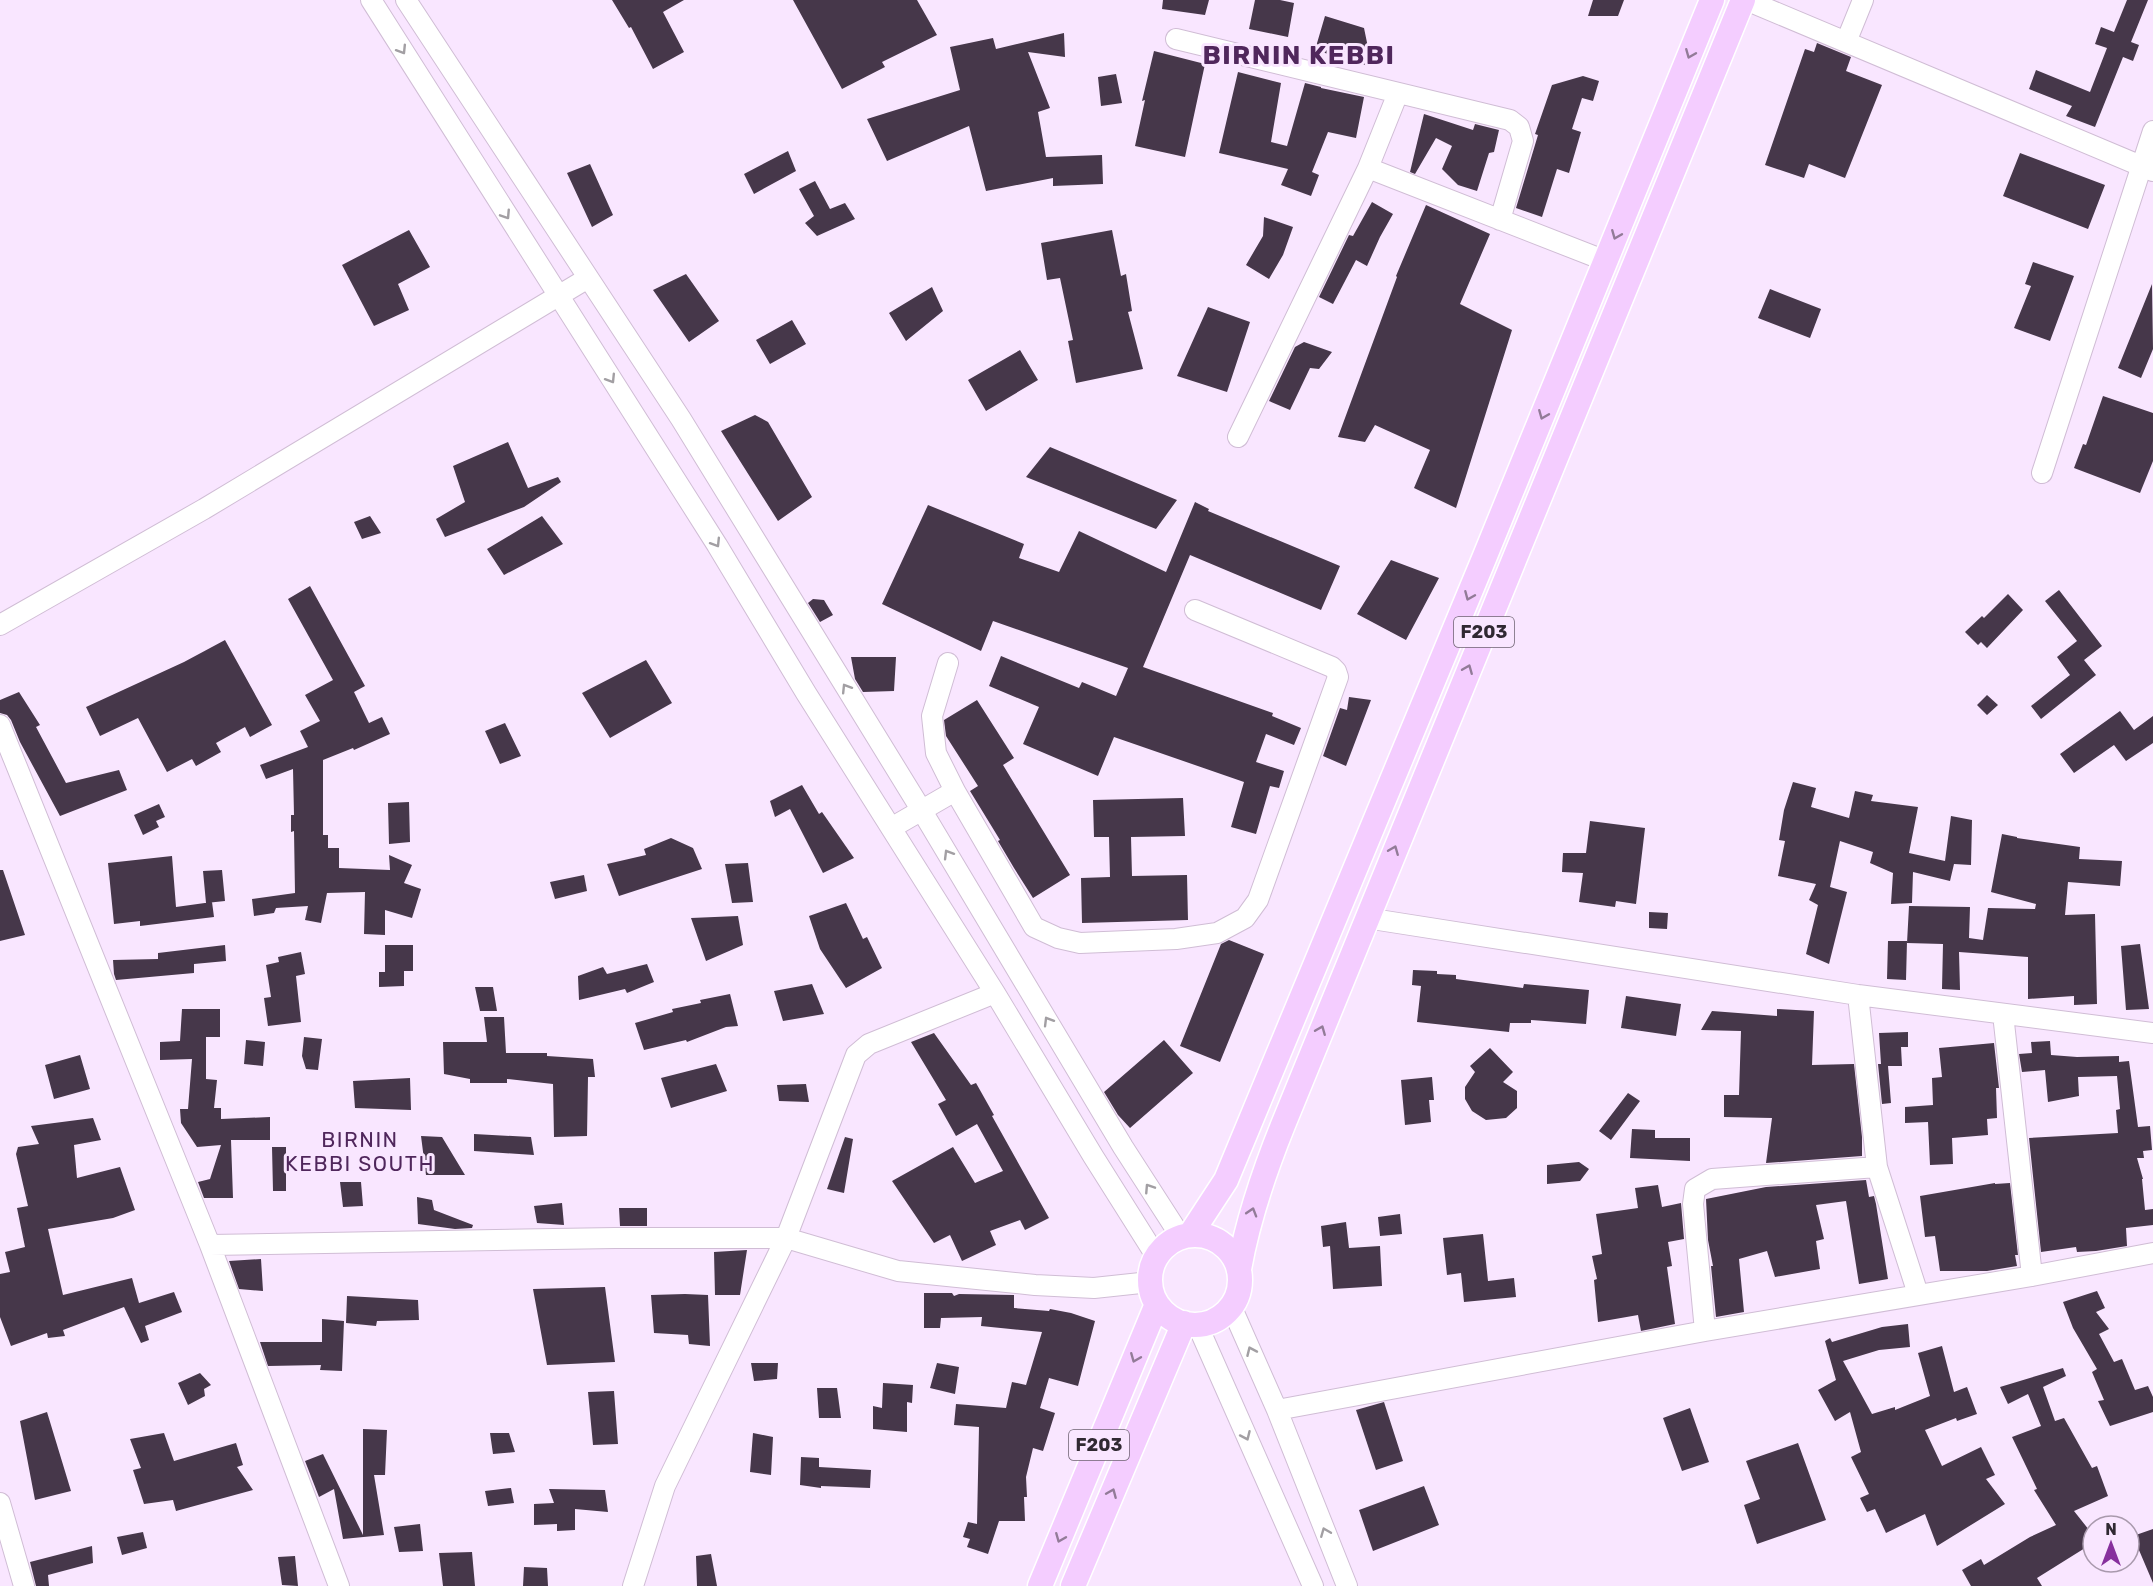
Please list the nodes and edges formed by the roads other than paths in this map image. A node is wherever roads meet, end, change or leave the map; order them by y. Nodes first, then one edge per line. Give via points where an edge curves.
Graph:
1 (371, 0) edge
2 (406, 0) edge
3 (1712, 0) edge
4 (1744, 0) edge
5 (1863, 0) edge
6 (1176, 39) dead end
7 (1846, 42) junction
8 (1398, 93) junction
9 (2153, 131) edge
10 (1368, 168) junction
11 (2147, 168) edge
12 (1500, 220) junction
13 (1606, 261) junction
14 (588, 278) junction
15 (558, 296) junction
16 (1238, 437) dead end
17 (2042, 473) dead end
18 (1195, 610) dead end
19 (0, 625) edge
20 (948, 663) dead end
21 (0, 725) edge
22 (955, 791) junction
23 (922, 811) junction
24 (891, 828) junction
25 (1366, 918) junction
26 (995, 993) junction
27 (1858, 995) junction
28 (2002, 1014) junction
29 (2153, 1035) edge
30 (1876, 1167) junction
31 (1186, 1236) junction
32 (786, 1238) junction
33 (210, 1245) junction
34 (2153, 1253) edge
35 (1156, 1256) junction
36 (1239, 1269) junction
37 (2032, 1276) junction
38 (1153, 1293) junction
39 (1918, 1294) junction
40 (1231, 1306) junction
41 (1190, 1324) junction
42 (1705, 1331) junction
43 (1277, 1410) junction
44 (0, 1503) edge
45 (24, 1586) edge
46 (339, 1586) edge
47 (633, 1586) edge
48 (1040, 1586) edge
49 (1073, 1586) edge
50 (1313, 1586) edge
51 (1347, 1586) edge

1 -> 15 street
2 - 14 street
3 -> 13 main road, F203
4 - 7 street
25 -> 4 main road, F203
5 - 7 street
6 - 8 street
7 - 11 street
8 - 10 street
8 - 12 street via 1510,120 1519,127 1523,141
9 - 11 street
10 - 12 street
10 - 16 street
11 - 17 street
12 - 13 street
13 -> 31 main road, F203 via 1226,1180
14 - 15 street
23 -> 14 street via 681,419
15 - 19 street via 204,509
15 -> 24 street
18 - 22 street via 1332,667 1338,677 1258,900 1245,918 1217,933 1176,939 1080,943 1058,938 1034,927
20 - 22 street via 932,716 936,753
21 - 33 street
22 - 23 street
23 - 24 street
31 -> 23 street via 1123,1148
24 - 26 street
25 - 27 street
36 -> 25 main road, F203 via 1262,1179
26 - 32 street via 869,1044 856,1055
26 - 35 street
27 - 28 street
27 - 30 street
28 - 29 street
28 - 37 street
30 - 39 street
30 - 42 street via 1712,1179 1695,1189 1693,1204
31 - 35 main road via 1167,1244
31 - 36 main road via 1203,1235 1221,1243
32 - 33 street
32 - 38 street via 898,1271
32 - 47 street via 665,1486
33 - 46 street
34 - 37 street
35 - 38 main road via 1151,1268
36 - 40 main road via 1238,1295
37 - 39 street
38 - 41 main road via 1174,1319
38 -> 48 main road, F203
39 - 42 street
40 - 41 main road via 1210,1322
43 -> 40 street
49 -> 41 main road, F203
41 -> 50 street
42 - 43 street
51 -> 43 street
44 - 45 street

